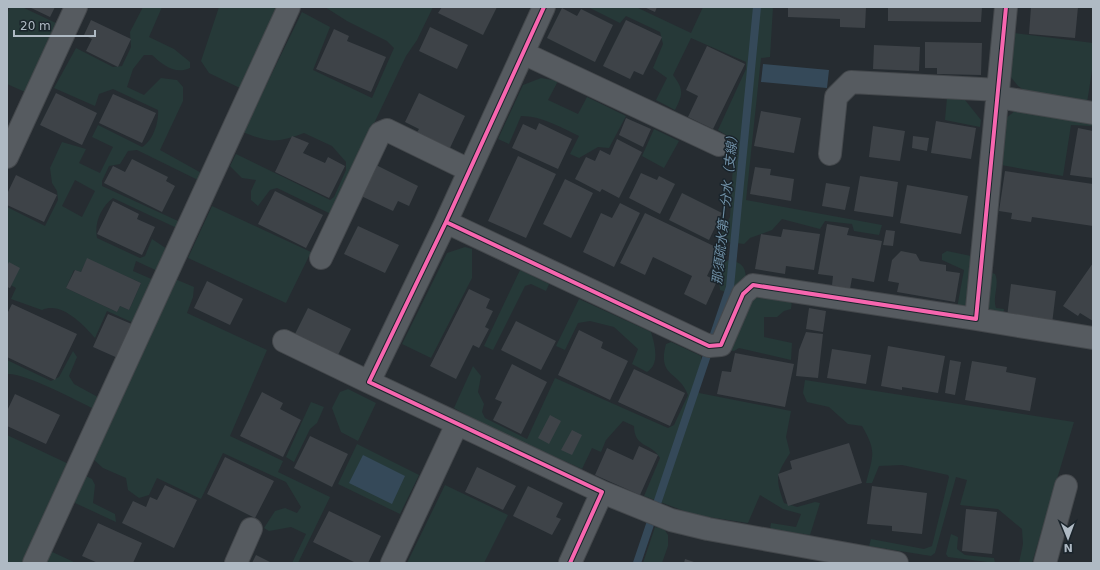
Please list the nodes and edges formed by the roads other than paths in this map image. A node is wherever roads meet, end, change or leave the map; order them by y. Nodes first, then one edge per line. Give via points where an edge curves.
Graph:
1 (76, 7) edge
2 (289, 7) edge
3 (544, 7) edge
4 (1006, 7) edge
5 (523, 53) junction
6 (998, 93) junction
7 (1093, 113) edge
8 (719, 145) dead end
9 (830, 154) dead end
10 (7, 157) edge
11 (470, 170) junction
12 (446, 222) junction
13 (321, 258) dead end
14 (976, 319) junction
15 (1093, 338) edge
16 (284, 341) dead end
17 (369, 382) junction
18 (457, 424) junction
19 (1066, 486) dead end
20 (602, 492) junction
21 (251, 529) dead end
22 (34, 563) edge
23 (236, 563) edge
24 (392, 563) edge
25 (570, 563) edge
26 (897, 563) edge
27 (1045, 563) edge

1 - 10 street
2 - 22 street
3 - 5 street
4 - 6 street
5 - 8 street
5 - 11 street
6 - 7 street
6 - 9 street via 851,82 836,98
6 - 14 street
11 - 12 street
11 - 13 street via 387,130 380,133
12 - 14 street via 709,346 721,345 743,294 753,285
12 - 17 street
14 - 15 street
16 - 17 street
17 - 18 street
18 - 20 street
18 - 24 street
19 - 27 street
20 - 25 street
20 - 26 street via 671,520 708,529
21 - 23 street

